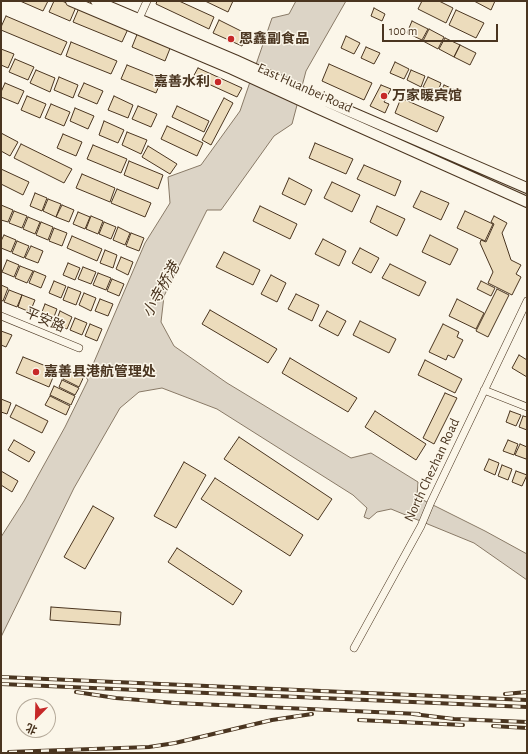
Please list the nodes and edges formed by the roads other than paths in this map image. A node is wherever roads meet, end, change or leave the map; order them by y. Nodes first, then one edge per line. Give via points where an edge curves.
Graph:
1 (71, 1) edge
2 (96, 1) edge
3 (147, 1) edge
4 (137, 24) junction
5 (319, 104) junction
6 (527, 188) edge
7 (527, 202) edge
8 (527, 301) edge
9 (1, 316) edge
10 (79, 348) dead end
11 (484, 390) junction
12 (527, 407) edge
13 (354, 648) dead end

1 - 4 street, East Huanbei Road
2 - 4 street, East Huanbei Road
3 - 4 street
4 - 5 street, East Huanbei Road
5 - 6 street, East Huanbei Road
5 - 7 street, East Huanbei Road
8 - 11 street, North Chezhan Road
9 - 10 street, 平安路
11 - 12 street
11 - 13 street, North Chezhan Road via 421,526

